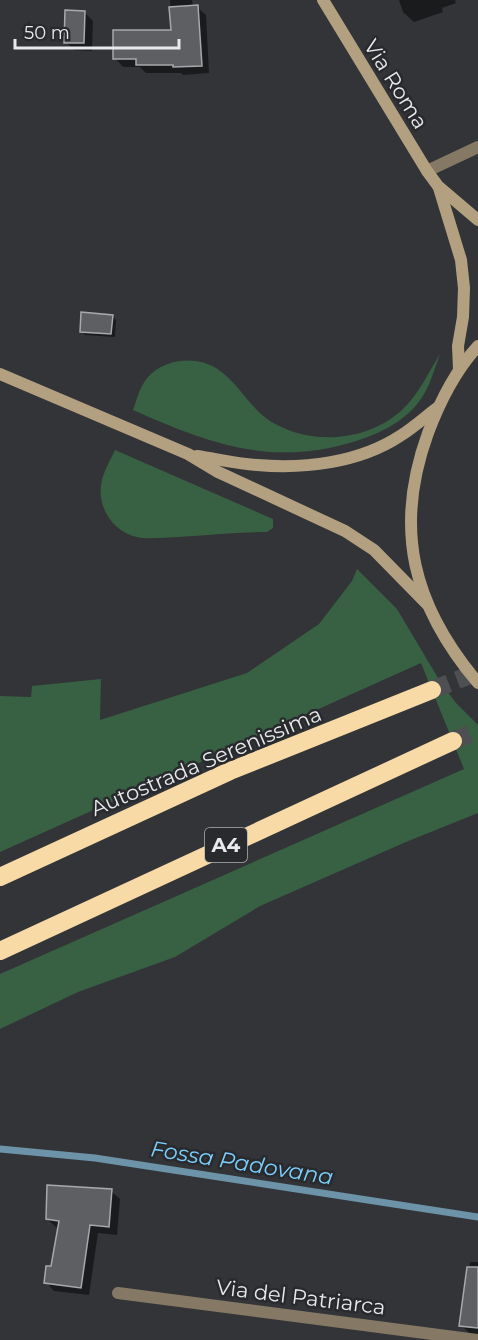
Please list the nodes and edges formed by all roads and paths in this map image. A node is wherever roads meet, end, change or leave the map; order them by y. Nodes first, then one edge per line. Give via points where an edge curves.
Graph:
1 (323, 0) edge
2 (478, 147) edge
3 (427, 171) junction
4 (438, 186) junction
5 (478, 220) edge
6 (478, 346) edge
7 (459, 369) junction
8 (0, 374) edge
9 (438, 407) junction
10 (188, 454) junction
11 (428, 605) junction
12 (478, 683) edge
13 (432, 690) tunnel mouth
14 (453, 741) tunnel mouth
15 (0, 877) edge
16 (0, 951) edge
17 (118, 1293) dead end
18 (478, 1340) edge

1 - 3 main road, Via Roma
2 - 3 street
3 - 4 main road, Via Roma
4 - 5 main road
4 - 7 main road via 461,260 464,288
6 - 7 main road
7 - 9 main road
8 - 10 main road
9 - 10 main road via 376,449 327,463 257,465
9 - 11 main road via 417,470 411,505 413,557
10 - 11 main road via 228,477 345,531 374,550
11 - 12 main road via 453,650
13 - 15 highway, Autostrada Serenissima via 230,771
14 - 16 highway, A4
17 - 18 street, Via del Patriarca

